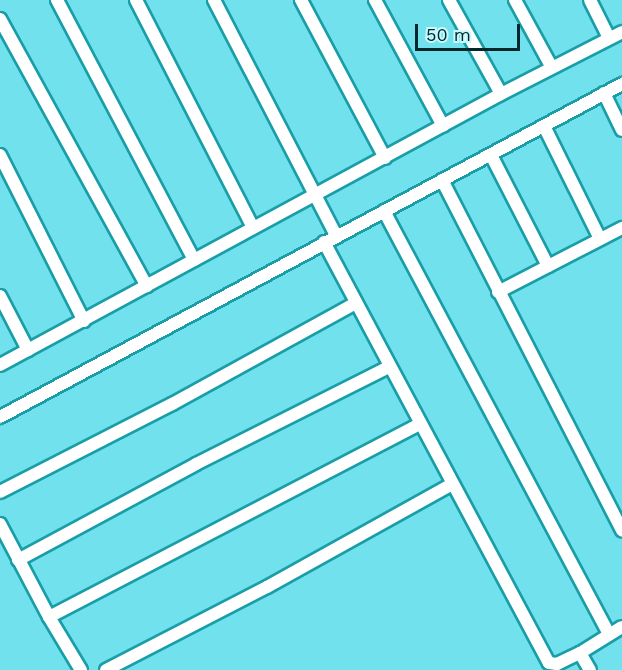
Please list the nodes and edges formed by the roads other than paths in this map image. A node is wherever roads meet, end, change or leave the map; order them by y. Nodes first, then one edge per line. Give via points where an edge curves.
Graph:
1 (57, 0) edge
2 (136, 0) edge
3 (214, 0) edge
4 (300, 0) edge
5 (375, 0) edge
6 (449, 0) edge
7 (516, 0) edge
8 (590, 0) edge
9 (0, 19) edge
10 (622, 32) edge
11 (609, 38) junction
12 (552, 68) junction
13 (622, 84) edge
14 (604, 93) junction
15 (501, 94) junction
16 (443, 126) junction
17 (544, 126) junction
18 (622, 130) edge
19 (0, 155) edge
20 (490, 155) junction
21 (385, 158) junction
22 (442, 180) junction
23 (315, 194) junction
24 (384, 211) junction
25 (253, 228) junction
26 (622, 228) edge
27 (336, 235) junction
28 (600, 239) junction
29 (324, 242) junction
30 (194, 260) junction
31 (548, 266) junction
32 (147, 286) junction
33 (498, 292) junction
34 (0, 296) edge
35 (356, 303) junction
36 (84, 321) junction
37 (28, 350) junction
38 (0, 364) edge
39 (389, 367) junction
40 (0, 417) edge
41 (420, 424) junction
42 (452, 484) junction
43 (0, 492) edge
44 (0, 524) edge
45 (622, 530) edge
46 (18, 560) junction
47 (49, 616) junction
48 (622, 627) edge
49 (609, 634) junction
50 (580, 653) junction
51 (81, 670) edge
52 (106, 670) edge
53 (590, 670) edge

1 - 30 street
2 - 25 street
3 - 23 street
4 - 21 street
5 - 16 street
6 - 15 street
7 - 12 street
8 - 11 street
9 - 32 street
10 - 11 street
11 - 12 street
12 - 15 street
13 - 14 street
14 - 17 street
14 - 18 street
15 - 16 street
16 - 21 street
17 - 20 street
17 - 28 street
19 - 36 street
20 - 22 street
20 - 31 street
21 - 23 street
22 - 24 street
22 - 33 street
23 - 25 street
23 - 27 street
24 - 27 street
24 - 49 street
25 - 30 street
26 - 28 street
27 - 29 street
28 - 31 street
29 - 35 street
29 - 40 street
30 - 32 street
31 - 33 street
32 - 36 street
33 - 45 street
34 - 37 street
35 - 39 street
35 - 43 street
36 - 37 street
37 - 38 street
39 - 41 street
39 - 46 street via 196,464
41 - 42 street
41 - 47 street
42 - 50 street via 549,663 557,664
42 - 52 street
44 - 46 street
46 - 47 street
47 - 51 street
48 - 49 street
49 - 50 street
50 - 53 street

